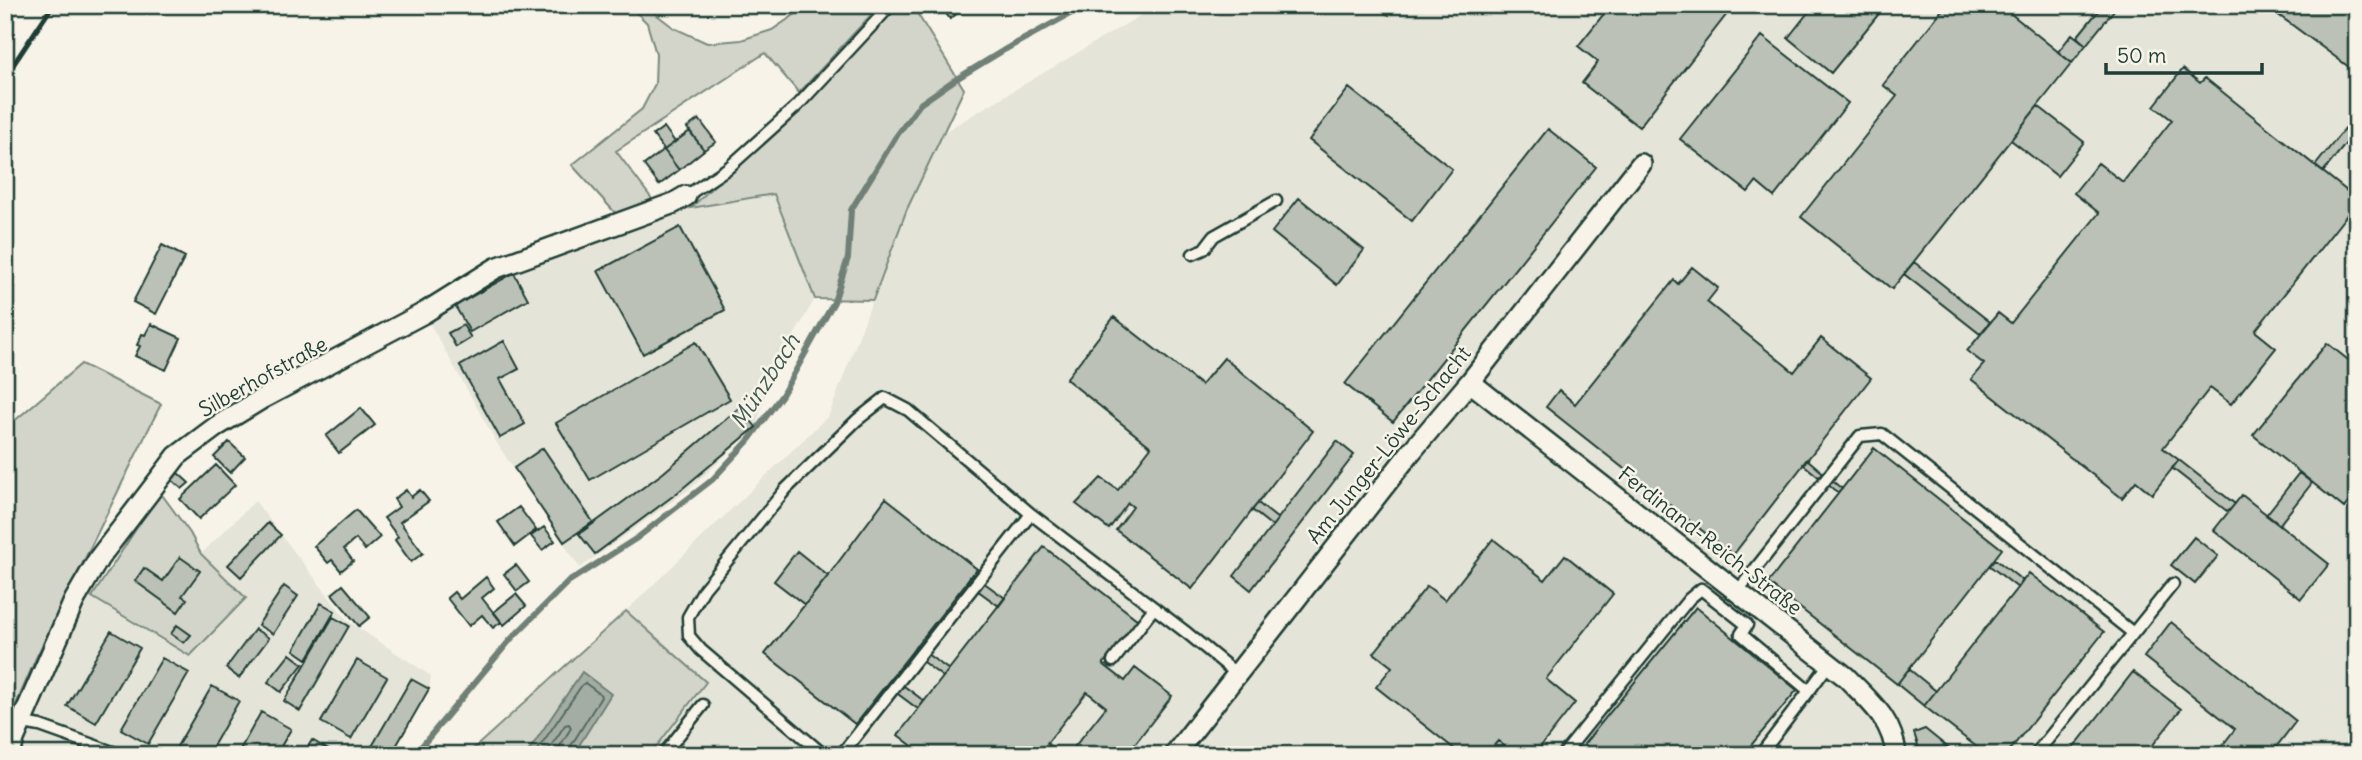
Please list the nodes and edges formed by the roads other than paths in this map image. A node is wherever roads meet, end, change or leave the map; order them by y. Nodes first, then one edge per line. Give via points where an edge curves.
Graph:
1 (891, 5) edge
2 (1641, 164) dead end
3 (687, 197) joint
4 (1276, 201) dead end
5 (1193, 254) dead end
6 (1470, 382) junction
7 (1031, 514) junction
8 (2173, 584) dead end
9 (1737, 592) junction
10 (1154, 608) junction
11 (2133, 633) junction
12 (1113, 661) dead end
13 (1829, 664) junction
14 (1237, 674) junction
15 (1809, 691) junction
16 (703, 705) dead end
17 (23, 723) junction
18 (10, 755) edge
19 (121, 755) edge
20 (663, 755) edge
21 (824, 755) edge
22 (841, 755) edge
23 (1174, 755) edge
24 (1563, 755) edge
25 (1760, 755) edge
26 (1896, 755) edge
27 (2035, 755) edge

1 - 3 lane via 798,105
2 - 6 street, Am Junger-Löwe-Schacht
3 - 17 street, Silberhofstraße via 496,268 390,332 263,398 177,456 99,558 74,601
4 - 5 lane via 1214,236
6 - 9 street, Ferdinand-Reich-Straße
6 - 14 street, Am Junger-Löwe-Schacht
7 - 10 lane
7 - 21 lane via 908,410 885,398 786,489 704,589 688,617 689,636
7 - 22 lane
8 - 11 lane
9 - 11 lane via 1860,436 1882,433
9 - 13 street, Ferdinand-Reich-Straße
10 - 12 lane
10 - 14 lane
11 - 27 lane
13 - 15 lane
13 - 26 street, Ferdinand-Reich-Straße via 1885,719 1895,739
14 - 23 street, Am Junger-Löwe-Schacht
15 - 24 lane via 1741,634 1747,625 1701,589
15 - 25 lane
16 - 20 lane
17 - 18 street, Silberhofstraße
17 - 19 lane

